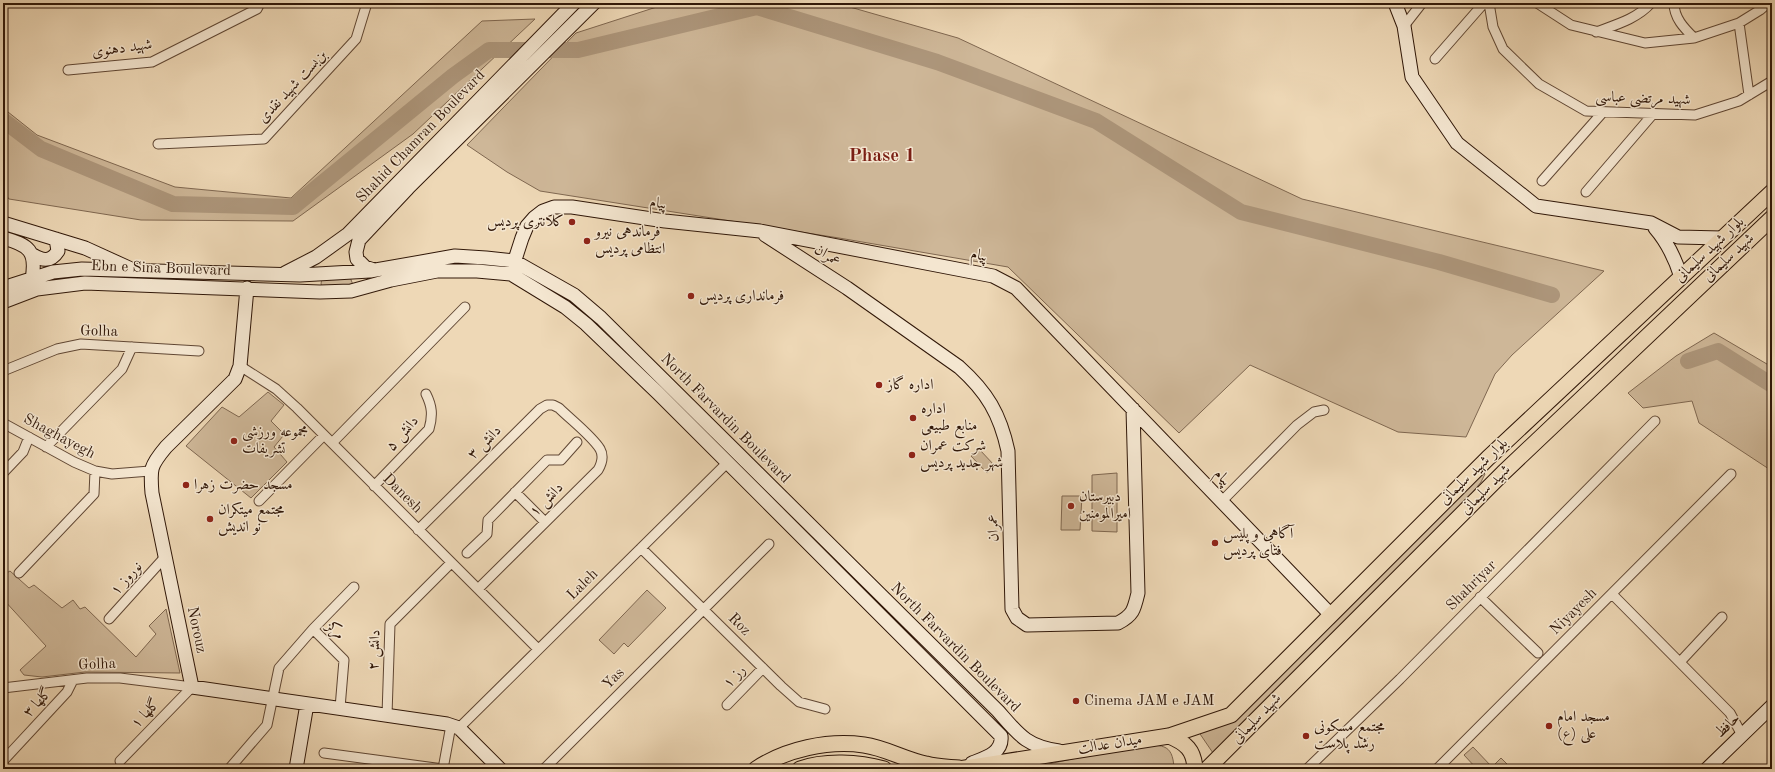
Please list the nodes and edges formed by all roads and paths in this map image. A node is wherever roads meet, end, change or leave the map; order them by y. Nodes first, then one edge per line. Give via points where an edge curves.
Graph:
1 (260, 3) edge
2 (366, 3) edge
3 (574, 3) edge
4 (594, 3) edge
5 (1395, 3) edge
6 (1422, 3) edge
7 (1484, 3) edge
8 (1489, 3) edge
9 (1537, 3) edge
10 (1651, 3) edge
11 (1674, 3) edge
12 (1768, 3) edge
13 (1739, 23) junction
14 (1404, 26) junction
15 (1596, 32) junction
16 (1694, 38) junction
17 (1435, 59) dead end
18 (68, 70) dead end
19 (1772, 81) edge
20 (1750, 94) junction
21 (1603, 112) junction
22 (1653, 114) junction
23 (158, 144) dead end
24 (1542, 181) dead end
25 (1586, 192) dead end
26 (1772, 192) edge
27 (1772, 218) edge
28 (1651, 223) junction
29 (3, 224) edge
30 (760, 231) junction
31 (3, 238) edge
32 (1722, 238) junction
33 (56, 239) junction
34 (334, 245) junction
35 (33, 255) junction
36 (514, 261) junction
37 (135, 271) junction
38 (373, 271) junction
39 (320, 273) junction
40 (510, 274) junction
41 (300, 275) joint
42 (277, 276) junction
43 (353, 276) junction
44 (1680, 277) junction
45 (35, 284) junction
46 (370, 286) junction
47 (3, 288) edge
48 (247, 288) junction
49 (320, 292) junction
50 (3, 302) edge
51 (465, 307) dead end
52 (132, 347) junction
53 (199, 351) dead end
54 (240, 366) junction
55 (3, 371) edge
56 (426, 394) dead end
57 (1132, 409) junction
58 (1324, 410) dead end
59 (1655, 421) dead end
60 (3, 423) edge
61 (577, 426) joint
62 (324, 435) junction
63 (29, 437) junction
64 (577, 442) dead end
65 (332, 443) junction
66 (46, 447) junction
67 (1488, 458) junction
68 (727, 463) junction
69 (95, 471) junction
70 (150, 472) junction
71 (1503, 473) junction
72 (3, 474) edge
73 (1731, 474) dead end
74 (374, 486) junction
75 (515, 492) junction
76 (259, 501) dead end
77 (1222, 501) junction
78 (545, 522) junction
79 (418, 530) junction
80 (769, 544) dead end
81 (641, 548) junction
82 (467, 553) dead end
83 (165, 557) junction
84 (451, 562) junction
85 (19, 573) dead end
86 (354, 587) dead end
87 (478, 589) junction
88 (1612, 594) junction
89 (1480, 598) junction
90 (704, 610) junction
91 (1331, 615) junction
92 (1722, 617) dead end
93 (109, 619) dead end
94 (313, 629) junction
95 (538, 649) junction
96 (1538, 653) dead end
97 (1680, 662) junction
98 (763, 668) junction
99 (73, 680) junction
100 (192, 687) junction
101 (3, 688) edge
102 (273, 699) junction
103 (307, 704) junction
104 (727, 705) dead end
105 (1772, 706) edge
106 (340, 708) junction
107 (825, 709) dead end
108 (386, 715) junction
109 (455, 727) junction
110 (1742, 735) junction
111 (1169, 736) junction
112 (1063, 752) junction
113 (324, 753) dead end
114 (3, 761) edge
115 (120, 761) dead end
116 (930, 767) edge
117 (229, 769) edge
118 (296, 769) edge
119 (443, 769) edge
120 (500, 769) edge
121 (544, 769) edge
122 (756, 769) edge
123 (800, 769) edge
124 (884, 769) edge
125 (959, 769) edge
126 (1195, 769) edge
127 (1207, 769) edge
128 (1308, 769) edge
129 (1437, 769) edge
130 (1707, 769) edge

1 - 18 street, شهید دهنوی via 257,9 152,62
2 - 23 street, بن‌بست شهید نقدی via 356,39 264,138
3 - 34 main road, Shahid Chamran Boulevard via 348,234
4 - 43 main road, Shahid Chamran Boulevard via 359,240
5 - 14 main road
6 - 14 street
7 - 17 street
8 - 21 street, شهید مرتضی عباسی via 1493,27 1503,49 1539,84 1586,111
9 - 15 street via 1571,25
10 - 15 street via 1646,9 1625,21
11 - 16 street via 1680,24
12 - 13 street
13 - 16 street
13 - 20 street
14 - 28 main road via 1412,77 1463,148 1536,206
15 - 16 street via 1645,43
19 - 20 street, شهید مرتضی عباسی
20 - 22 street, شهید مرتضی عباسی via 1739,101 1695,115
21 - 22 street, شهید مرتضی عباسی
21 - 24 street
22 - 25 street
26 - 32 main road, بلوار شهید سلیمانی
27 - 71 main road, شهید سلیمانی
28 - 32 main road via 1678,237
28 - 44 main road via 1674,256
29 - 33 main road
30 - 36 main road, پیام via 665,221 572,207 554,207 543,211 527,226
30 - 57 main road, پیام via 976,272 1004,280 1016,288
30 - 57 main road, عمران via 847,288 959,367 976,382 990,400 1003,429 1008,451 1012,609 1017,618 1026,625 1118,623 1129,616 1135,607 1138,593
31 - 35 main road via 24,245
32 - 44 main road, بلوار شهید سلیمانی
33 - 35 main road via 58,251 54,258 40,260
33 - 37 main road via 102,255
34 - 39 main road
34 - 42 main road, Shahid Chamran Boulevard via 302,265
35 - 45 main road
36 - 38 main road, North Farvardin Boulevard via 455,256
36 - 40 main road, پیام
36 - 112 main road, North Farvardin Boulevard via 574,296 601,318 993,706 1020,736 1030,744
37 - 42 main road, Ebn e Sina Boulevard
37 - 45 main road, Ebn e Sina Boulevard via 75,269 53,272
38 - 43 main road via 365,267
38 - 46 main road via 361,278 362,282
39 - 41 main road, North Farvardin Boulevard
39 - 43 main road, North Farvardin Boulevard
39 - 49 main road via 317,284
40 - 46 main road, North Farvardin Boulevard via 454,270 412,275
40 - 68 main road, North Farvardin Boulevard via 565,306 586,324
41 - 42 main road, Ebn e Sina Boulevard
43 - 46 main road, North Farvardin Boulevard
43 - 49 main road, North Farvardin Boulevard
44 - 67 main road, بلوار شهید سلیمانی
45 - 47 main road, Ebn e Sina Boulevard
45 - 48 main road, Ebn e Sina Boulevard via 106,283
45 - 50 main road, Ebn e Sina Boulevard
48 - 49 main road, Ebn e Sina Boulevard
48 - 54 main road
51 - 65 street
52 - 53 street, Golha
52 - 55 street, Golha via 81,344 50,351
52 - 66 street via 122,369
54 - 62 street, Danesh via 276,389
54 - 70 main road via 235,379 166,447
56 - 74 street, دانش ۵ via 433,418 429,429
57 - 77 main road, پیام
58 - 77 street via 1314,412 1297,425
59 - 89 street, Shahriyar
60 - 63 street, Shaghayegh
61 - 78 street, دانش ۱ via 600,450 602,464
61 - 79 street, دانش ۳ via 553,405 540,409
62 - 65 street, Danesh
62 - 76 street
63 - 66 street, Shaghayegh
63 - 72 street via 23,452
64 - 75 street via 561,460 547,460
65 - 74 street, Danesh
66 - 69 street, Shaghayegh
67 - 71 main road
67 - 91 main road, بلوار شهید سلیمانی
68 - 81 street, Laleh
68 - 125 main road, North Farvardin Boulevard via 1001,736 1002,742 989,757
69 - 70 street, Shaghayegh via 112,474
69 - 85 street via 94,494
70 - 83 main road, Norouz
71 - 127 main road, شهید سلیمانی
73 - 88 street, Niyayesh
74 - 79 street, Danesh
75 - 78 street
75 - 82 street via 488,520 487,534
77 - 91 main road, پیام
78 - 87 street, دانش ۱
79 - 84 street, Danesh
80 - 90 street, Yas
81 - 90 street, Roz
81 - 95 street, Laleh
83 - 93 street, نوروز ۱
83 - 100 main road, Norouz
84 - 87 street, Danesh
84 - 108 street, دانش ۲ via 390,624
86 - 94 street, مرکز
87 - 95 street, Danesh
88 - 97 street
88 - 129 street, Niyayesh
89 - 96 street
89 - 128 street, Shahriyar
90 - 98 street, Roz
90 - 121 street, Yas
91 - 111 main road, بلوار شهید سلیمانی via 1231,715
92 - 97 street
94 - 102 street via 280,668
94 - 106 street, مرکز via 344,660
95 - 109 street, Laleh
97 - 110 street via 1730,713
98 - 104 street, رز ۱
98 - 107 street, Roz via 799,702
99 - 100 street, Golha via 120,678
99 - 101 street, Golha
99 - 114 street, گلها ۳ via 67,692
100 - 102 main road
100 - 115 street, گلها ۱
102 - 103 main road
102 - 117 street via 268,724
103 - 106 main road
103 - 118 main road
105 - 110 main road, حافظ
106 - 108 main road
108 - 109 main road
109 - 119 street
109 - 120 main road
110 - 130 main road, حافظ
111 - 112 main road, میدان عدالت
111 - 126 main road via 1189,747
112 - 125 main road, میدان عدالت
113 - 119 street
116 - 122 main road, میدان عدالت via 864,745 834,744 800,750 770,760
116 - 125 main road, میدان عدالت
123 - 124 main road via 838,764 863,764

